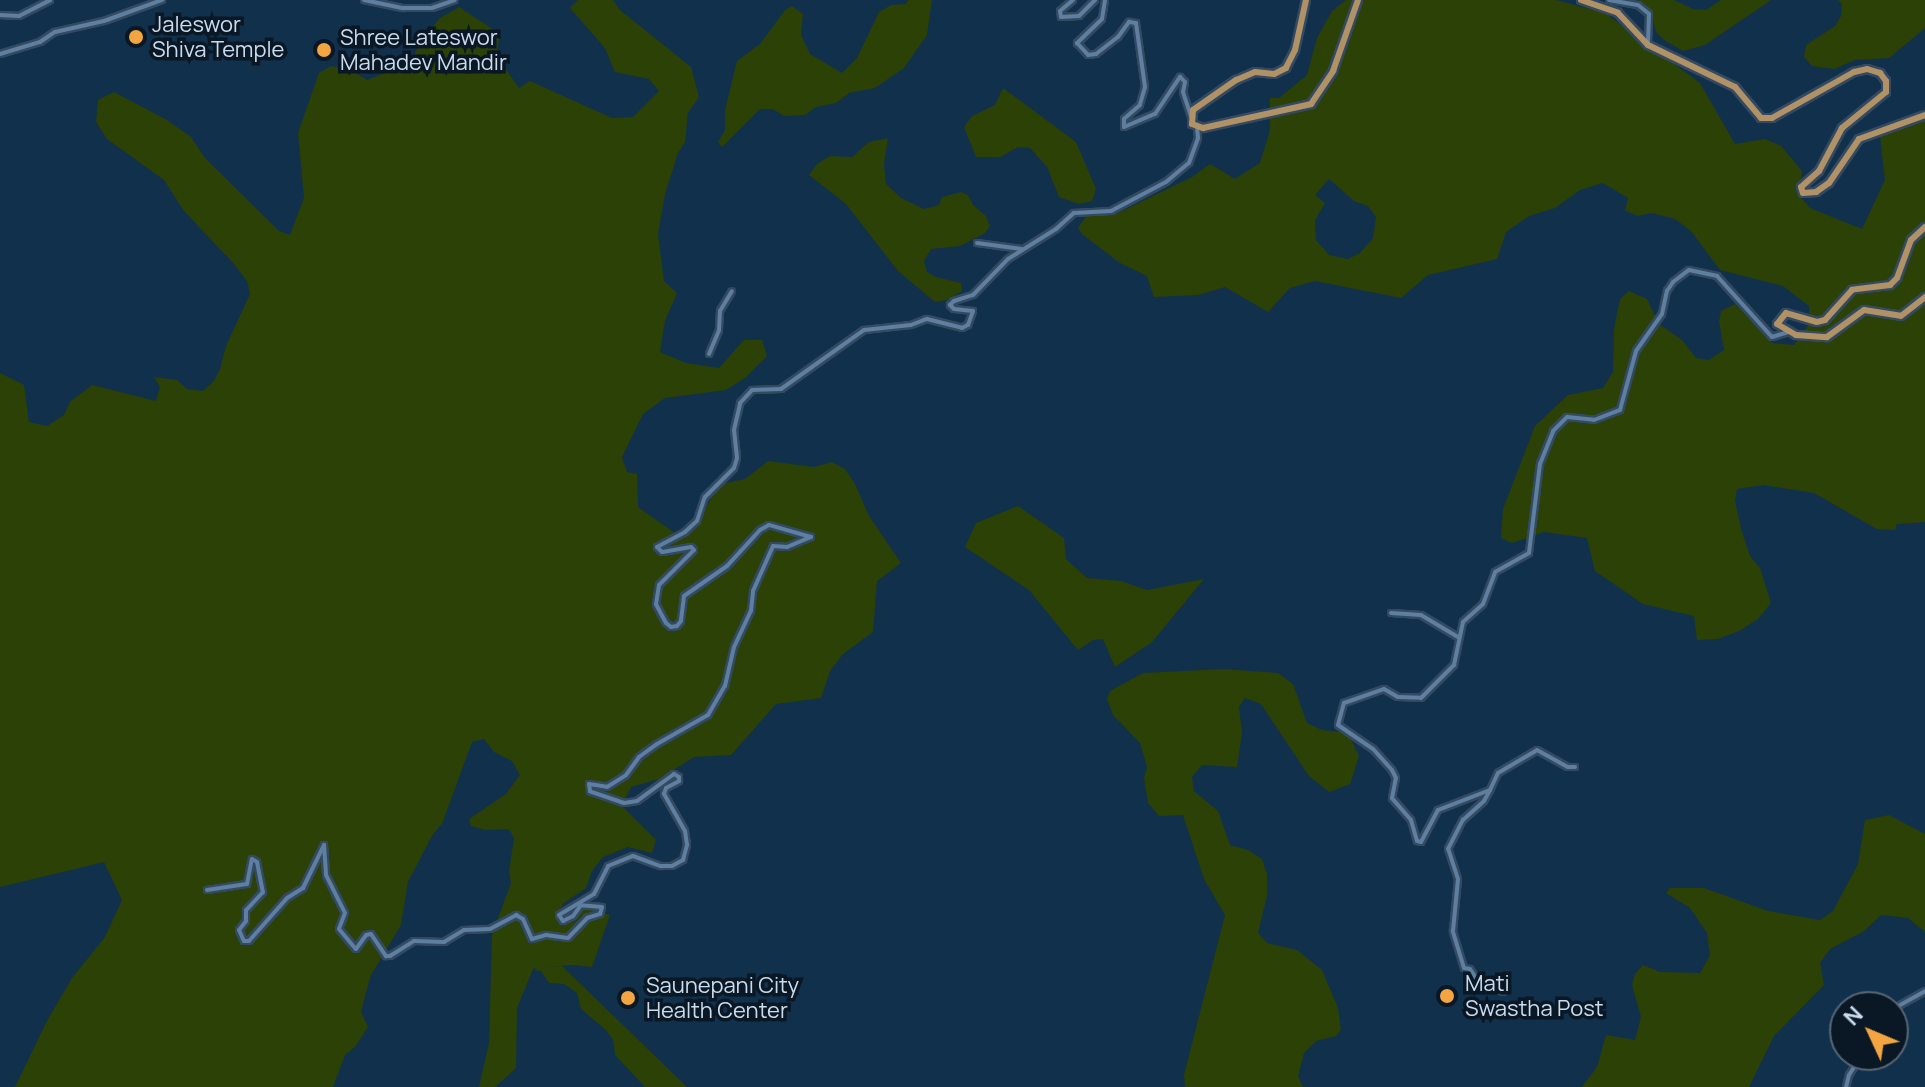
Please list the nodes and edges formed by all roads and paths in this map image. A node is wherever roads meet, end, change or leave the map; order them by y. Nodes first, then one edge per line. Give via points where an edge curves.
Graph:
1 (50, 0) edge
2 (162, 0) edge
3 (364, 0) edge
4 (455, 0) edge
5 (1073, 0) edge
6 (1095, 0) edge
7 (1105, 0) edge
8 (1306, 0) edge
9 (1358, 0) edge
10 (1581, 0) edge
11 (1609, 0) edge
12 (0, 15) edge
13 (1648, 45) junction
14 (0, 54) edge
15 (1925, 115) edge
16 (1191, 117) junction
17 (1197, 127) junction
18 (1925, 227) edge
19 (977, 243) dead end
20 (1022, 249) junction
21 (732, 291) dead end
22 (1925, 297) edge
23 (1788, 332) junction
24 (709, 354) dead end
25 (1391, 613) dead end
26 (1458, 637) junction
27 (1575, 767) dead end
28 (1490, 790) junction
29 (207, 890) dead end
30 (1503, 992) dead end

1 - 12 street via 19,16
2 - 14 street
3 - 4 street via 403,8 432,8
5 - 6 street via 1060,11 1061,17 1079,16
7 - 16 street via 1102,19 1077,43 1088,55 1096,54 1129,22 1136,23 1145,87 1124,127 1155,114 1180,77
8 - 16 main road via 1286,68 1243,76 1198,106
9 - 17 main road via 1333,71 1311,104
10 - 13 main road via 1618,13
11 - 13 street via 1638,5 1649,14
13 - 15 main road via 1735,87 1761,118 1772,118 1854,72 1880,73 1886,92 1842,128 1819,171 1801,187 1806,194 1829,183 1859,139
16 - 17 main road
17 - 20 street via 1189,163 1166,182 1111,211 1074,213
18 - 23 main road via 1911,240 1890,285 1852,290 1825,320 1782,315 1777,324
19 - 20 street
20 - 29 street via 973,295 950,305 973,311 968,325 927,319 864,330 781,389 748,393 736,414 734,468 705,497 697,521 657,547 662,552 694,550 659,585 656,604 671,627 681,621 684,596 727,566 760,530 769,525 811,537 787,547 773,546 753,591 725,686 708,715 657,744 607,787 589,784 590,791 624,803 637,801 674,774 679,777 664,794 685,831 683,860 661,866 633,856 608,866 594,894 559,915 563,921 581,905 602,907 568,938 532,939 516,915 490,929 464,930 444,942 414,941 390,956 371,934 356,949 339,929 345,913 326,875 324,845 303,888 287,898 249,941 239,930 246,910 263,892 257,862 252,859 247,884
21 - 24 street via 720,311
22 - 23 main road via 1901,316 1864,310 1827,337
23 - 26 street via 1772,337 1717,276 1689,270 1673,282 1662,314 1636,351 1620,410 1594,420 1567,417 1553,431 1540,464 1529,553 1495,572 1483,604 1463,622
25 - 26 street via 1421,615
26 - 28 street via 1454,665 1421,698 1377,690 1344,703 1338,725 1392,770 1392,798 1411,820 1417,841 1438,810
27 - 28 street via 1537,750 1498,773
28 - 30 street via 1463,820 1448,849 1458,879 1453,931 1464,968

